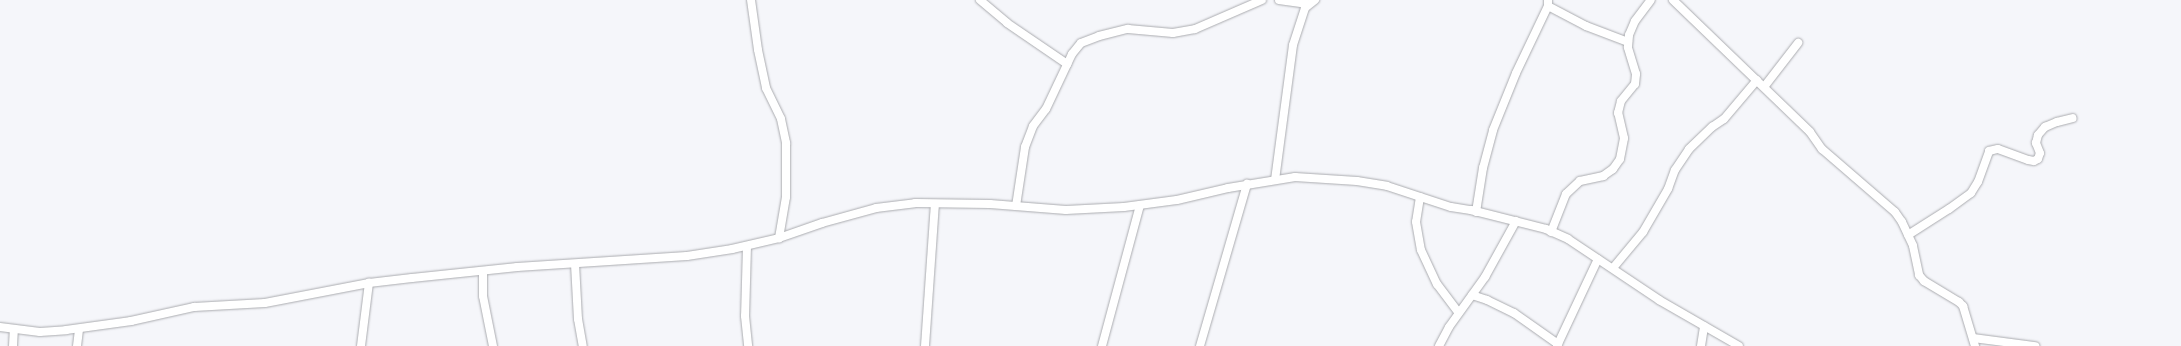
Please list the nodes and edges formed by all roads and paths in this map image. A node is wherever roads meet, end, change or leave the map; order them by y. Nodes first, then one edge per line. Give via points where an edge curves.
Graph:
1 (751, 0) edge
2 (980, 0) edge
3 (1262, 0) edge
4 (1279, 0) edge
5 (1651, 0) edge
6 (1672, 0) edge
7 (1311, 2) edge
8 (1548, 3) edge
9 (1628, 42) junction
10 (1798, 43) dead end
11 (1067, 64) junction
12 (1757, 80) junction
13 (1764, 87) junction
14 (2073, 118) dead end
15 (1275, 180) junction
16 (1247, 184) junction
17 (1420, 197) junction
18 (935, 204) junction
19 (1140, 205) junction
20 (1016, 206) junction
21 (1476, 212) junction
22 (1516, 221) junction
23 (1551, 232) junction
24 (1908, 234) junction
25 (779, 238) junction
26 (747, 246) junction
27 (1598, 258) junction
28 (575, 264) junction
29 (1613, 268) junction
30 (483, 271) junction
31 (370, 283) junction
32 (1472, 295) junction
33 (1459, 313) junction
34 (1704, 326) junction
35 (0, 327) edge
36 (14, 329) junction
37 (79, 329) junction
38 (1974, 342) edge
39 (1558, 345) edge
40 (12, 346) edge
41 (77, 346) edge
42 (360, 346) edge
43 (494, 346) edge
44 (583, 346) edge
45 (748, 346) edge
46 (925, 346) edge
47 (1102, 346) edge
48 (1200, 346) edge
49 (1439, 346) edge
50 (1701, 346) edge
51 (1739, 346) edge
52 (2035, 346) edge

1 - 25 street via 766,88 781,119 786,143 786,197
2 - 11 street via 1007,23
3 - 11 street via 1195,29 1173,33 1128,28 1099,36 1081,43
4 - 7 street
5 - 9 street via 1635,21
6 - 12 street
7 - 15 street via 1293,45
8 - 9 street via 1586,26
8 - 21 street via 1516,73 1494,130 1481,174
9 - 23 street via 1636,74 1635,84 1621,101 1618,113 1624,138 1620,159 1613,169 1603,176 1580,181 1566,194
10 - 13 street
11 - 20 street via 1046,109 1033,126 1025,147
12 - 13 street
12 - 29 street via 1724,119 1689,150 1675,170 1668,190 1643,232
13 - 24 street via 1810,132 1822,148 1896,212
14 - 24 street via 2046,127 2038,134 2036,143 2040,153 2034,161 1998,149 1989,151 1978,182 1971,193
15 - 16 street
15 - 17 street via 1301,177 1357,181 1387,186
16 - 19 street via 1178,200
16 - 48 street
17 - 21 street
17 - 33 street via 1416,222 1421,250 1438,284
18 - 20 street
18 - 25 street via 915,203 876,208
18 - 46 street
19 - 20 street via 1066,210
19 - 47 street
21 - 22 street
22 - 23 street
22 - 32 street
23 - 27 street via 1568,239
24 - 38 street via 1920,275 1924,281 1959,302
25 - 26 street
26 - 28 street via 687,256
26 - 45 street via 745,316
27 - 29 street
27 - 39 street
28 - 30 street
28 - 44 street via 578,319
29 - 34 street via 1659,300
30 - 31 street
30 - 43 street via 483,296
31 - 37 street via 265,303 194,307
31 - 42 street
32 - 33 street
32 - 39 street via 1514,313
33 - 49 street
34 - 50 street
34 - 51 street
35 - 36 street
36 - 37 street via 40,332
36 - 40 street
37 - 41 street
38 - 52 street

